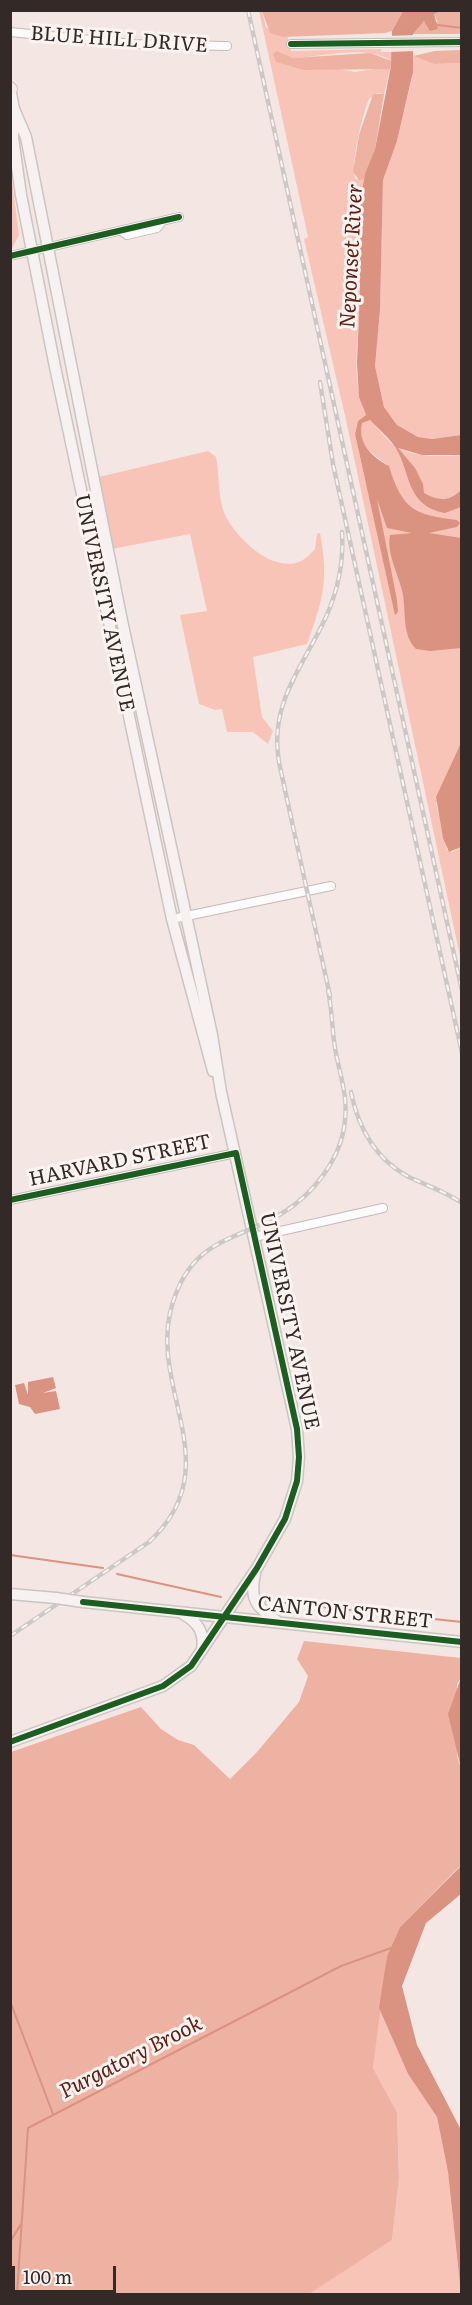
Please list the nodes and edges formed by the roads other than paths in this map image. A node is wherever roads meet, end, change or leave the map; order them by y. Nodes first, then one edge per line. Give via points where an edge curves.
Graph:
1 (10, 32) edge
2 (462, 42) edge
3 (291, 44) dead end
4 (227, 46) dead end
5 (10, 88) edge
6 (14, 109) junction
7 (179, 217) dead end
8 (47, 248) junction
9 (31, 252) junction
10 (10, 256) edge
11 (330, 886) dead end
12 (186, 916) junction
13 (172, 919) junction
14 (221, 1092) junction
15 (236, 1153) junction
16 (10, 1200) edge
17 (383, 1208) dead end
18 (254, 1237) junction
19 (256, 1568) junction
20 (10, 1594) edge
21 (180, 1612) junction
22 (225, 1617) junction
23 (278, 1623) junction
24 (462, 1642) edge
25 (199, 1656) junction
26 (10, 1742) edge

1 - 4 street, BLUE HILL DRIVE via 132,44
2 - 3 street
5 - 6 main road, UNIVERSITY AVENUE
6 - 8 main road, UNIVERSITY AVENUE via 26,137
6 - 9 main road, UNIVERSITY AVENUE via 13,138
7 - 8 street
8 - 9 street
8 - 12 main road, UNIVERSITY AVENUE
9 - 10 street
9 - 13 main road, UNIVERSITY AVENUE
11 - 12 street
12 - 13 street
12 - 14 main road, UNIVERSITY AVENUE
13 - 14 main road, UNIVERSITY AVENUE via 203,1041
14 - 15 main road, UNIVERSITY AVENUE
15 - 16 street, HARVARD STREET
15 - 18 main road, UNIVERSITY AVENUE
17 - 18 street
18 - 19 main road, UNIVERSITY AVENUE via 297,1429 299,1457 294,1493 285,1519
19 - 22 main road, UNIVERSITY AVENUE
19 - 23 main road via 254,1599
20 - 21 main road, CANTON STREET, bridge
21 - 22 main road, CANTON STREET
21 - 25 main road via 200,1629 203,1642
22 - 23 main road, CANTON STREET
22 - 25 main road, UNIVERSITY AVENUE
23 - 24 main road, CANTON STREET
25 - 26 main road, UNIVERSITY AVENUE via 183,1674 163,1686

